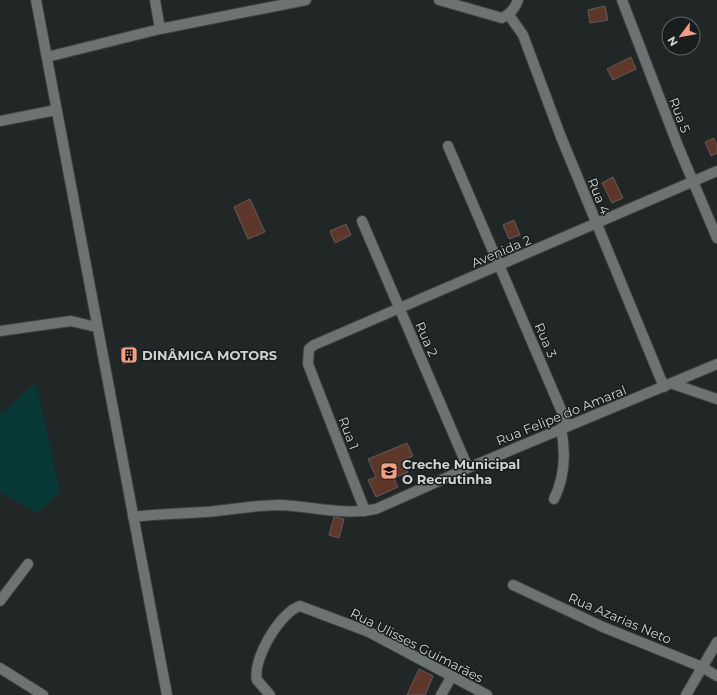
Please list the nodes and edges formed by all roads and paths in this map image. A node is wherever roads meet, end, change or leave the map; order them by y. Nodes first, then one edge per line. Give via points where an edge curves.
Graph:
1 (36, 0) edge
2 (155, 0) edge
3 (306, 0) edge
4 (439, 0) edge
5 (518, 0) edge
6 (622, 0) edge
7 (254, 4) edge
8 (505, 16) junction
9 (160, 29) junction
10 (47, 57) junction
11 (56, 110) junction
12 (0, 121) edge
13 (448, 146) dead end
14 (717, 171) edge
15 (692, 181) junction
16 (362, 221) dead end
17 (596, 224) junction
18 (717, 238) edge
19 (500, 265) junction
20 (400, 309) junction
21 (96, 327) junction
22 (0, 332) edge
23 (308, 364) joint
24 (717, 364) edge
25 (668, 385) junction
26 (717, 399) edge
27 (564, 427) junction
28 (468, 468) junction
29 (554, 500) dead end
30 (366, 511) junction
31 (133, 517) junction
32 (28, 564) dead end
33 (513, 585) dead end
34 (0, 601) edge
35 (717, 642) edge
36 (702, 667) junction
37 (0, 668) edge
38 (452, 676) junction
39 (717, 676) edge
40 (43, 695) edge
41 (167, 695) edge
42 (270, 695) edge
43 (441, 695) edge
44 (487, 695) edge
45 (686, 695) edge

1 - 10 street
2 - 9 street
3 - 7 street
4 - 8 street
5 - 8 street via 516,6
6 - 15 street, Rua 5
7 - 9 street
8 - 17 street, Rua 4 via 523,35
9 - 10 street
10 - 11 street
11 - 12 street
11 - 21 street
13 - 19 street, Rua 3
14 - 15 street, Avenida 2
15 - 17 street, Avenida 2
15 - 18 street, Rua 5
16 - 20 street, Rua 2
17 - 19 street, Avenida 2
17 - 25 street, Rua 4
19 - 20 street, Avenida 2
19 - 27 street, Rua 3
20 - 23 street, Avenida 2 via 314,345 308,354
20 - 28 street, Rua 2
21 - 22 street via 71,321
21 - 31 street
23 - 30 street, Rua 1
24 - 25 street, Rua Felipe do Amaral
25 - 26 street
25 - 27 street, Rua Felipe do Amaral
27 - 28 street, Rua Felipe do Amaral
27 - 29 street, Rua 3 via 565,458
28 - 30 street, Rua Felipe do Amaral via 387,505
30 - 31 street, Rua Felipe do Amaral via 340,512 292,505 256,505
31 - 41 street
32 - 34 street
33 - 36 street, Rua Azarias Neto via 603,627
35 - 36 street
36 - 39 street, Rua Azarias Neto
36 - 45 street
37 - 40 street
38 - 42 street, Rua Ulisses Guimarães via 369,632 300,606 290,610 280,621 256,664 256,680
38 - 43 street
38 - 44 street, Rua Ulisses Guimarães

